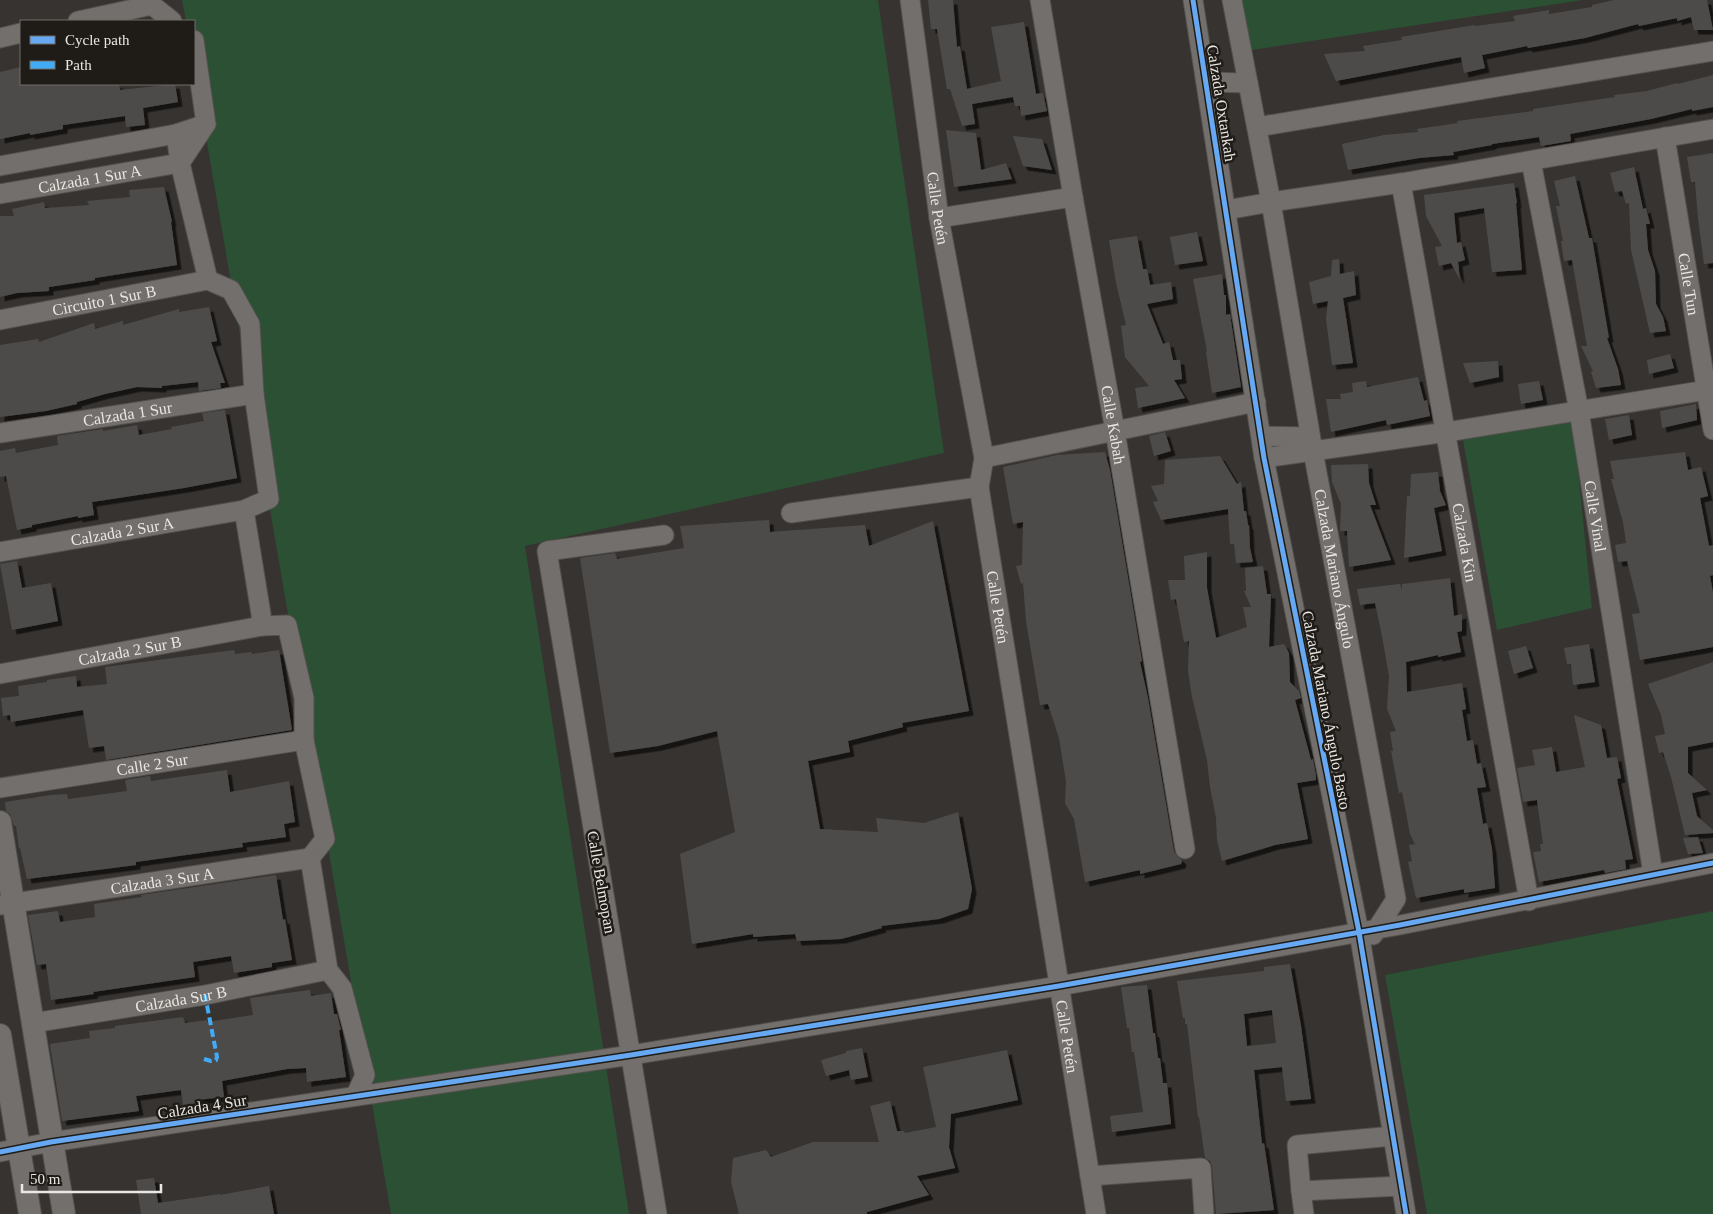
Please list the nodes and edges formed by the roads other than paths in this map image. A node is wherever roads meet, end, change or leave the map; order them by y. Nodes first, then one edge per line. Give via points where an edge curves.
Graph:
1 (910, 0) edge
2 (1040, 0) edge
3 (1193, 0) edge
4 (1232, 0) edge
5 (152, 3) edge
6 (82, 20) edge
7 (171, 20) edge
8 (20, 34) edge
9 (0, 38) edge
10 (195, 47) edge
11 (1713, 52) edge
12 (1206, 82) junction
13 (1248, 83) junction
14 (206, 124) junction
15 (1257, 127) junction
16 (1713, 129) edge
17 (176, 134) junction
18 (1665, 138) junction
19 (1531, 161) junction
20 (180, 163) junction
21 (0, 166) edge
22 (1401, 183) junction
23 (0, 194) edge
24 (1072, 197) junction
25 (1271, 202) junction
26 (1226, 210) junction
27 (939, 218) junction
28 (208, 280) junction
29 (0, 320) edge
30 (1710, 389) edge
31 (254, 394) junction
32 (1256, 402) junction
33 (1579, 411) junction
34 (1713, 430) edge
35 (1115, 432) junction
36 (1446, 432) junction
37 (0, 433) edge
38 (1261, 436) junction
39 (1312, 444) junction
40 (984, 458) junction
41 (1264, 458) junction
42 (979, 487) junction
43 (244, 510) junction
44 (792, 513) dead end
45 (664, 535) dead end
46 (0, 552) edge
47 (262, 626) junction
48 (0, 674) edge
49 (304, 740) junction
50 (0, 788) edge
51 (0, 822) edge
52 (1185, 849) dead end
53 (310, 858) junction
54 (1713, 863) edge
55 (1653, 874) junction
56 (1529, 901) junction
57 (7, 904) edge
58 (1368, 931) junction
59 (328, 970) junction
60 (1059, 986) junction
61 (33, 1023) junction
62 (0, 1035) edge
63 (631, 1055) junction
64 (356, 1095) junction
65 (1393, 1136) junction
66 (51, 1142) junction
67 (9, 1150) edge
68 (1090, 1176) junction
69 (1401, 1186) junction
70 (1301, 1192) junction
71 (30, 1214) edge
72 (64, 1214) edge
73 (657, 1214) edge
74 (1096, 1214) edge
75 (1204, 1214) edge
76 (1304, 1214) edge
77 (1406, 1214) edge

1 - 27 street, Calle Petén
2 - 24 street, Calle Kabah
3 - 12 street, Calzada Oxtankah
4 - 13 street, Calzada Oxtankah
5 - 6 street
5 - 7 street
8 - 9 street
10 - 14 street
11 - 15 street
12 - 13 street
12 - 26 street, Calzada Oxtankah
13 - 15 street, Calzada Oxtankah
14 - 17 street, Calzada 1 Sur A
14 - 20 street
15 - 25 street, Calzada Oxtankah
16 - 18 street
17 - 20 street
17 - 21 street, Calzada 1 Sur A
18 - 19 street
18 - 30 street, Calle Tun
19 - 22 street
19 - 33 street, Calle Vinal
20 - 23 street, Calzada 1 Sur A
20 - 28 street
22 - 25 street
22 - 36 street, Calzada Kin
24 - 27 street
24 - 35 street, Calle Kabah
25 - 26 street
25 - 39 street, Calzada Mariano Ángulo
26 - 32 street, Calzada Mariano Ángulo Basto
27 - 40 street, Calle Petén
28 - 29 street, Circuito 1 Sur B
28 - 31 street via 231,290 250,324
30 - 33 street
30 - 34 street, Calle Tun
31 - 37 street, Calzada 1 Sur
31 - 43 street, Calzada 2 Sur A via 270,499
32 - 35 street
32 - 38 street, Calzada Mariano Ángulo Basto
33 - 36 street
33 - 55 street, Calle Vinal
35 - 40 street
35 - 52 street, Calle Kabah
36 - 39 street
36 - 56 street, Calzada Kin
38 - 39 street
38 - 41 street, Calzada Mariano Ángulo Basto
39 - 41 street
39 - 58 street, Calzada Mariano Ángulo via 1396,899
40 - 42 street, Calle Petén
41 - 58 street, Calzada Mariano Ángulo Basto
42 - 44 street
42 - 60 street, Calle Petén
43 - 46 street, Calzada 2 Sur A
43 - 47 street
45 - 63 street, Calle Belmopan via 547,551
47 - 48 street, Calzada 2 Sur B
47 - 49 street, Calzada 2 Sur B via 287,625 304,698
49 - 50 street, Calle 2 Sur
49 - 53 street via 325,839
51 - 57 street
53 - 57 street, Calzada 3 Sur A
53 - 59 street
54 - 55 street, Calzada 4 Sur
55 - 56 street, Calzada 4 Sur
56 - 58 street, Calzada 4 Sur
57 - 61 street
58 - 60 street, Calzada 4 Sur
58 - 65 street, Calzada Mariano Ángulo Basto via 1362,953
59 - 61 street, Calzada Sur B via 205,995
59 - 64 street via 342,988 365,1075
60 - 63 street, Calzada 4 Sur
60 - 68 street, Calle Petén
61 - 66 street
62 - 67 street
63 - 64 street, Calzada 4 Sur
63 - 73 street, Calle Belmopan
64 - 66 street, Calzada 4 Sur
65 - 69 street, Calzada Mariano Ángulo Basto
65 - 70 street via 1297,1145
66 - 67 street, Calzada 4 Sur
66 - 72 street
67 - 71 street
68 - 74 street, Calle Petén
68 - 75 street via 1201,1168
69 - 70 street
69 - 77 street, Calzada Mariano Ángulo Basto
70 - 76 street

